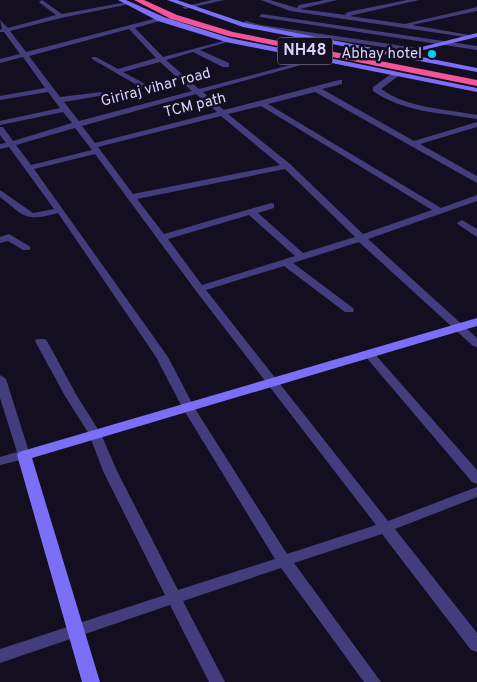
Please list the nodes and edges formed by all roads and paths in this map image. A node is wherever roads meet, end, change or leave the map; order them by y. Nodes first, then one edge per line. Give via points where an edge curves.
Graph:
1 (138, 0) edge
2 (152, 0) edge
3 (170, 0) edge
4 (221, 0) edge
5 (264, 0) edge
6 (334, 0) edge
7 (416, 0) edge
8 (42, 2) dead end
9 (124, 2) edge
10 (185, 6) junction
11 (280, 7) junction
12 (477, 8) edge
13 (290, 9) junction
14 (61, 16) junction
15 (262, 16) junction
16 (339, 16) junction
17 (161, 20) junction
18 (0, 22) edge
19 (244, 24) junction
20 (401, 25) junction
21 (131, 28) junction
22 (4, 31) edge
23 (474, 36) edge
24 (228, 40) junction
25 (443, 44) junction
26 (477, 48) edge
27 (193, 50) junction
28 (417, 50) junction
29 (24, 54) junction
30 (394, 55) junction
31 (94, 58) dead end
32 (161, 59) junction
33 (320, 59) junction
34 (0, 61) edge
35 (226, 65) dead end
36 (477, 70) edge
37 (119, 71) junction
38 (398, 74) junction
39 (477, 76) edge
40 (339, 82) dead end
41 (477, 83) edge
42 (142, 86) dead end
43 (316, 88) junction
44 (51, 89) junction
45 (477, 90) edge
46 (198, 91) junction
47 (98, 94) dead end
48 (0, 98) edge
49 (60, 100) junction
50 (262, 103) junction
51 (66, 109) junction
52 (222, 113) junction
53 (477, 118) edge
54 (0, 123) edge
55 (78, 124) junction
56 (477, 124) edge
57 (0, 129) edge
58 (412, 144) junction
59 (6, 145) edge
60 (96, 148) junction
61 (287, 166) junction
62 (28, 168) junction
63 (474, 177) edge
64 (0, 193) edge
65 (132, 196) junction
66 (477, 198) edge
67 (271, 206) dead end
68 (60, 210) junction
69 (440, 211) junction
70 (251, 212) junction
71 (462, 223) dead end
72 (477, 234) edge
73 (162, 238) junction
74 (361, 238) junction
75 (0, 240) edge
76 (26, 248) dead end
77 (302, 257) junction
78 (286, 262) junction
79 (200, 289) junction
80 (349, 310) dead end
81 (477, 322) edge
82 (460, 327) junction
83 (41, 341) dead end
84 (477, 344) edge
85 (369, 354) junction
86 (0, 379) edge
87 (274, 382) junction
88 (188, 407) junction
89 (95, 434) junction
90 (24, 455) junction
91 (0, 461) edge
92 (477, 479) edge
93 (477, 492) edge
94 (386, 527) junction
95 (283, 560) junction
96 (174, 597) junction
97 (76, 629) junction
98 (477, 645) edge
99 (0, 656) edge
100 (91, 682) edge
101 (217, 682) edge
102 (373, 682) edge

1 - 41 highway, NH48 via 178,18 238,36
2 - 39 highway, NH48 via 202,20 263,36
3 - 10 street
4 - 10 street
5 - 11 street
6 - 13 street
7 - 16 street
8 - 14 street
9 - 14 street
9 - 17 street
10 - 19 street
11 - 13 street
11 - 15 street
12 - 20 street
13 - 16 street
14 - 22 street
15 - 19 street
15 - 25 street
16 - 20 street
17 - 21 street
17 - 24 street
18 - 22 street
19 - 28 street
19 - 30 street
20 - 23 street
21 - 29 street
21 - 32 street
22 - 29 street
23 - 25 street
24 - 27 street
24 - 33 street
25 - 26 street
25 - 28 street
27 - 32 street
27 - 35 street
28 - 30 street
29 - 34 street
29 - 44 street
30 - 36 street
31 - 37 street
32 - 37 street
32 - 46 street
33 - 38 street
33 - 46 street, Giriraj vihar road
37 - 42 street
38 - 45 street
38 - 53 street via 376,89 383,96 398,101
40 - 43 street, TCM path
43 - 50 street, TCM path
43 - 58 street
44 - 48 street
44 - 49 street
46 - 52 street
46 - 55 street, Giriraj vihar road
47 - 49 street
49 - 51 street
50 - 52 street, TCM path
50 - 69 street
51 - 54 street
51 - 55 street
52 - 60 street, TCM path
52 - 61 street
55 - 59 street, Giriraj vihar road
55 - 60 street
56 - 58 street
57 - 59 street
58 - 63 street
59 - 62 street
60 - 62 street, TCM path
60 - 65 street
61 - 65 street
61 - 74 street
62 - 68 street
64 - 68 street via 30,215
65 - 73 street
66 - 69 street
67 - 70 street
68 - 88 street via 162,357
69 - 74 street
70 - 73 street
70 - 77 street
71 - 72 street
73 - 79 street
74 - 77 street
74 - 82 street
75 - 76 street via 9,237
77 - 78 street
78 - 79 street
78 - 80 street
79 - 87 street
81 - 82 street
82 - 84 street
82 - 85 street
83 - 89 street
85 - 87 street
85 - 92 street
86 - 90 street
87 - 88 street
87 - 94 street
88 - 89 street
88 - 95 street
89 - 90 street
89 - 96 street via 110,471
90 - 91 street
90 - 97 street
93 - 94 street
94 - 95 street
94 - 98 street
95 - 96 street
95 - 102 street
96 - 97 street
96 - 101 street
97 - 99 street
97 - 100 street

